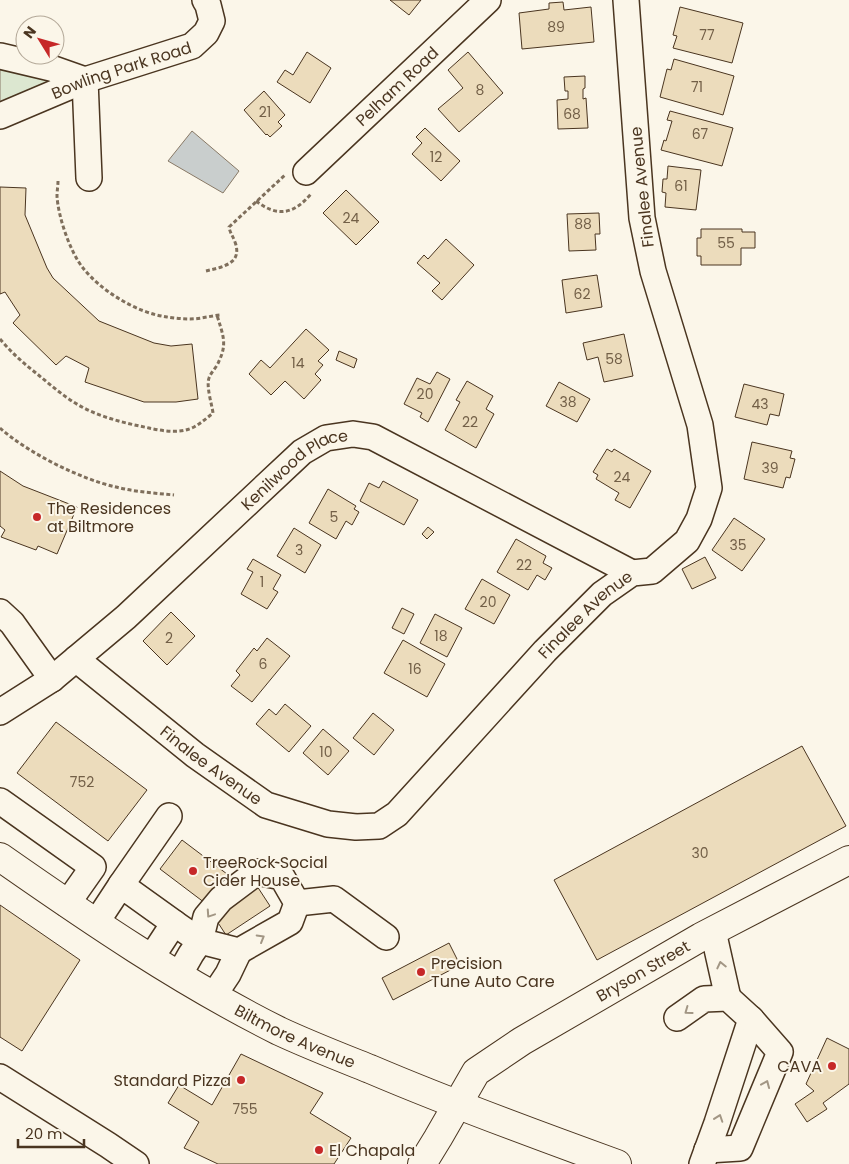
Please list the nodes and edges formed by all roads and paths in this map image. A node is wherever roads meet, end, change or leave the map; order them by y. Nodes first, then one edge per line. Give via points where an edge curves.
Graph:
1 (205, 0) edge
2 (488, 0) edge
3 (626, 0) edge
4 (0, 56) edge
5 (85, 80) junction
6 (0, 116) edge
7 (89, 178) dead end
8 (303, 178) junction
9 (58, 181) dead end
10 (256, 201) junction
11 (206, 270) dead end
12 (0, 339) edge
13 (0, 428) edge
14 (174, 494) dead end
15 (632, 573) junction
16 (0, 612) edge
17 (76, 659) junction
18 (52, 679) junction
19 (0, 712) edge
20 (0, 801) edge
21 (169, 816) dead end
22 (0, 857) edge
23 (849, 860) edge
24 (122, 885) junction
25 (297, 903) junction
26 (67, 904) junction
27 (96, 923) junction
28 (174, 923) junction
29 (713, 931) junction
30 (386, 937) dead end
31 (200, 941) junction
32 (239, 951) junction
33 (151, 958) junction
34 (179, 975) junction
35 (214, 995) junction
36 (728, 998) junction
37 (677, 1018) dead end
38 (752, 1019) junction
39 (0, 1077) edge
40 (457, 1105) junction
41 (705, 1157) edge
42 (136, 1164) edge
43 (422, 1164) edge
44 (618, 1164) edge

1 - 5 street, Bowling Park Road via 212,21 206,33 192,46
2 - 8 street, Pelham Road
3 - 15 street, Finalee Avenue via 642,218 653,271 700,425 709,488 687,541 652,571
4 - 5 street
5 - 6 street, Bowling Park Road
5 - 7 street
8 - 10 path
8 - 10 path via 307,198 294,208 274,212
9 - 12 path via 58,208 71,246 81,266 94,281 129,304 165,317 191,320 218,315 224,338 219,363 208,380 213,414 194,427 166,431 89,411 48,383
10 - 11 path via 229,227 237,252 234,259 228,265
13 - 14 path via 78,475 116,487
15 - 17 street, Kenilwood Place via 372,437 353,434 326,438 302,452 126,617
15 - 17 street, Finalee Avenue via 602,594 545,651 397,814 378,826 328,824 266,804 195,755
16 - 18 street via 12,623
17 - 18 street, Kenilwood Place
18 - 19 street, Kenilwood Place
20 - 26 street via 93,867
21 - 24 street
22 - 26 main road, Biltmore Avenue
23 - 29 main road, Bryson Street
24 - 27 street
24 - 28 street
25 - 30 street via 334,899
25 -> 31 street via 282,877 257,872 221,899 206,917
32 -> 25 street via 290,922
26 - 27 main road, Biltmore Avenue
27 - 33 main road, Biltmore Avenue
28 - 31 street
28 - 33 street
36 -> 29 street
29 - 40 main road, Bryson Street via 522,1041 476,1072
31 - 32 street
31 - 34 street
32 - 35 street
33 - 34 main road, Biltmore Avenue
34 - 35 main road, Biltmore Avenue
35 - 40 main road, Biltmore Avenue via 283,1032
36 -> 37 street via 704,999
36 - 38 street
41 -> 38 street
41 -> 38 street via 740,1148 780,1052
39 - 42 street
40 - 43 main road, Bryson Street
40 - 44 main road, Biltmore Avenue

